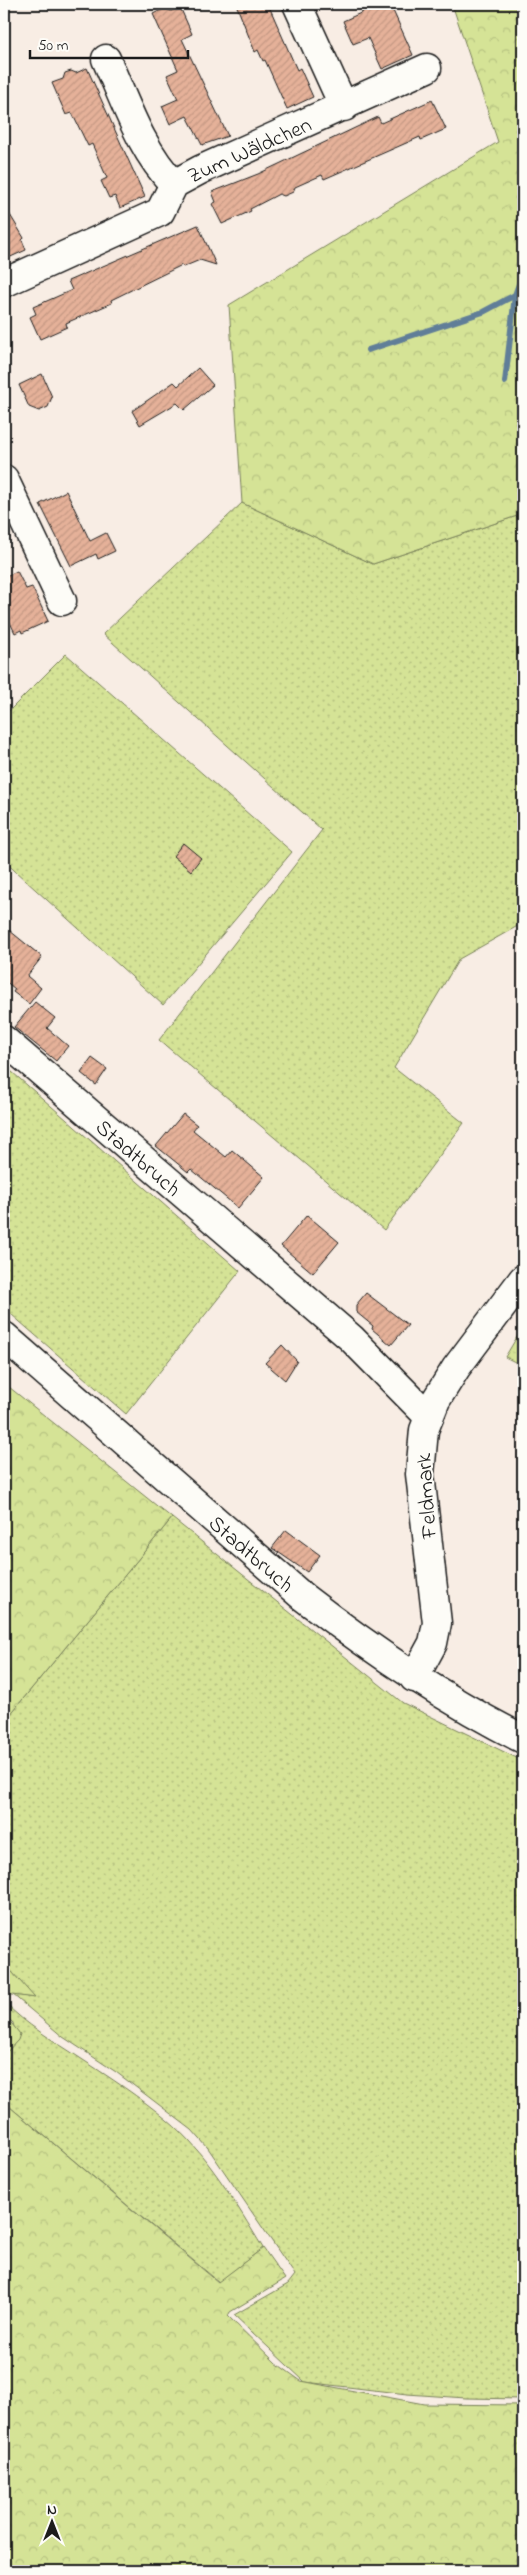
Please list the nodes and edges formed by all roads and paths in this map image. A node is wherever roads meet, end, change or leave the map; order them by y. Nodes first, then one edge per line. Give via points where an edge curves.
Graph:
1 (297, 4) edge
2 (106, 59) dead end
3 (427, 68) dead end
4 (344, 107) junction
5 (174, 184) junction
6 (4, 283) edge
7 (4, 479) edge
8 (62, 601) dead end
9 (4, 1040) edge
10 (523, 1279) edge
11 (4, 1336) edge
12 (429, 1417) junction
13 (414, 1678) junction
14 (523, 1739) edge

1 - 4 street
2 - 5 street via 160,170
3 - 4 street, Zum Wäldchen
4 - 5 street, Zum Wäldchen
5 - 6 street, Zum Wäldchen via 160,212
7 - 8 street
9 - 12 street, Stadtbruch via 351,1338
10 - 12 street, Feldmark via 456,1368
11 - 13 street, Stadtbruch via 303,1597
12 - 13 street, Feldmark via 421,1447 420,1474 437,1623 433,1643
13 - 14 street, Stadtbruch

